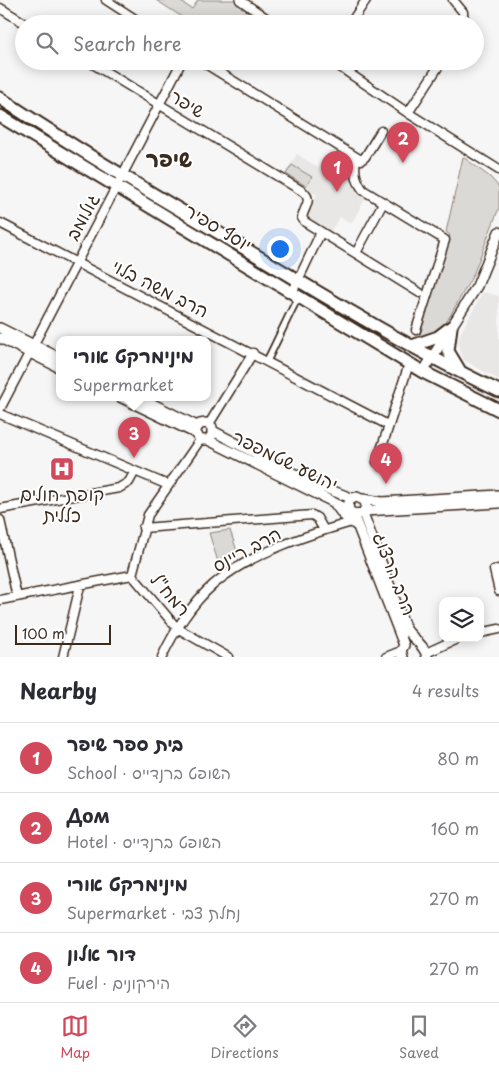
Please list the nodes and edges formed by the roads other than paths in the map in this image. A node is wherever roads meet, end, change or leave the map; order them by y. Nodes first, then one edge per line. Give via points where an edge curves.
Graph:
1 (106, 0) edge
2 (240, 0) edge
3 (366, 0) edge
4 (453, 0) edge
5 (0, 8) edge
6 (128, 15) edge
7 (262, 15) edge
8 (356, 15) edge
9 (463, 15) edge
10 (15, 17) edge
11 (103, 70) edge
12 (177, 70) edge
13 (215, 70) edge
14 (344, 70) edge
15 (436, 70) edge
16 (0, 98) edge
17 (159, 104) junction
18 (408, 113) junction
19 (0, 116) edge
20 (381, 131) dead end
21 (356, 158) junction
22 (479, 159) junction
23 (499, 170) edge
24 (122, 175) junction
25 (499, 176) edge
26 (116, 188) junction
27 (383, 203) junction
28 (0, 224) edge
29 (321, 232) junction
30 (499, 232) edge
31 (356, 253) junction
32 (75, 264) junction
33 (297, 280) junction
34 (420, 294) dead end
35 (295, 295) junction
36 (451, 327) junction
37 (0, 328) edge
38 (416, 330) dead end
39 (0, 338) edge
40 (412, 346) junction
41 (31, 348) junction
42 (253, 353) junction
43 (56, 357) edge
44 (432, 357) junction
45 (268, 361) junction
46 (56, 365) edge
47 (408, 369) junction
48 (423, 372) junction
49 (463, 374) junction
50 (499, 392) edge
51 (128, 401) edge
52 (145, 401) edge
53 (0, 409) edge
54 (499, 410) edge
55 (0, 414) edge
56 (386, 424) dead end
57 (211, 427) junction
58 (200, 435) junction
59 (376, 462) dead end
60 (135, 471) junction
61 (168, 485) junction
62 (499, 495) edge
63 (352, 498) junction
64 (363, 499) junction
65 (499, 503) edge
66 (0, 509) edge
67 (381, 510) junction
68 (364, 512) junction
69 (353, 518) junction
70 (0, 520) edge
71 (143, 528) junction
72 (324, 530) junction
73 (369, 531) junction
74 (499, 569) edge
75 (132, 575) junction
76 (80, 586) junction
77 (499, 592) edge
78 (17, 597) junction
79 (0, 600) edge
80 (177, 628) junction
81 (499, 629) edge
82 (484, 632) edge
83 (414, 640) junction
84 (451, 642) edge
85 (403, 651) edge
86 (426, 655) edge
87 (63, 657) edge
88 (162, 657) edge
89 (228, 657) edge
90 (386, 657) edge

1 - 6 street
2 - 7 street
3 - 8 street
4 - 9 street
5 - 10 street
11 - 17 street, שיפר
12 - 17 street, גולומב
13 - 21 street
14 - 18 street
15 - 18 street
16 - 24 main road, יוסף ספיר
17 - 24 street, גולומב
17 - 29 street, שיפר via 308,195 302,218
18 - 22 street
19 - 26 main road, יוסף ספיר
20 - 21 street via 365,157
21 - 27 street via 354,171 357,181 363,190
22 - 23 street
22 - 25 street
24 - 26 street, גולומב
24 - 33 main road, יוסף ספיר
26 - 32 street, גולומב
26 - 35 main road, יוסף ספיר
27 - 31 street
27 - 38 street via 445,240
28 - 32 street, הרב משה בלוי
29 - 31 street
29 - 33 street
30 - 36 street via 477,286
31 - 34 street
32 - 41 street, גולומב
32 - 42 street, הרב משה בלוי
33 - 35 street
33 - 40 main road, יוסף ספיר
35 - 45 street
35 - 47 main road, יוסף ספיר
36 - 40 main road via 438,337
36 - 44 street
36 - 49 main road via 448,351
37 - 41 street
39 - 41 street
40 - 44 main road, יוסף ספיר
41 - 43 street
41 - 46 street
41 - 53 street, גולומב
42 - 45 street, הרב משה בלוי
42 - 57 street
44 - 48 street
44 - 49 main road, יוסף ספיר
45 - 56 street, הרב משה בלוי
47 - 48 main road, יוסף ספיר
47 - 59 street
48 - 54 main road, יוסף ספיר
49 - 50 main road, יוסף ספיר
51 - 58 street, יהושע שטמפפר
52 - 58 street, יהושע שטמפפר
55 - 60 street
57 - 58 street
57 - 58 street via 203,423
57 - 63 street, יהושע שטמפפר via 310,482
58 - 61 street, רמח"ל
58 - 69 street, יהושע שטמפפר via 335,504
60 - 61 street
60 - 66 street via 129,482 119,488
61 - 71 street, רמח"ל
62 - 64 street via 402,502
63 - 64 street
63 - 69 street via 348,504
64 - 68 street
65 - 67 street
67 - 68 street
67 - 73 street via 373,518
68 - 69 street
68 - 73 street, הרב הרצוג
69 - 72 street, הרב ריינס
69 - 85 street, הרב הרצוג
70 - 78 street
71 - 72 street via 312,515
71 - 75 street, רמח"ל
72 - 80 street, הרב ריינס via 237,568 212,586
73 - 83 street, הרב הרצוג via 405,626
74 - 77 street via 494,570
75 - 76 street
75 - 80 street, רמח"ל
76 - 78 street
76 - 87 street
78 - 79 street
80 - 88 street, הרב ריינס
80 - 89 street, רמח"ל
81 - 82 street
83 - 85 street, הרב הרצוג
83 - 86 street, הרב הרצוג via 421,644
84 - 86 street
85 - 90 street

